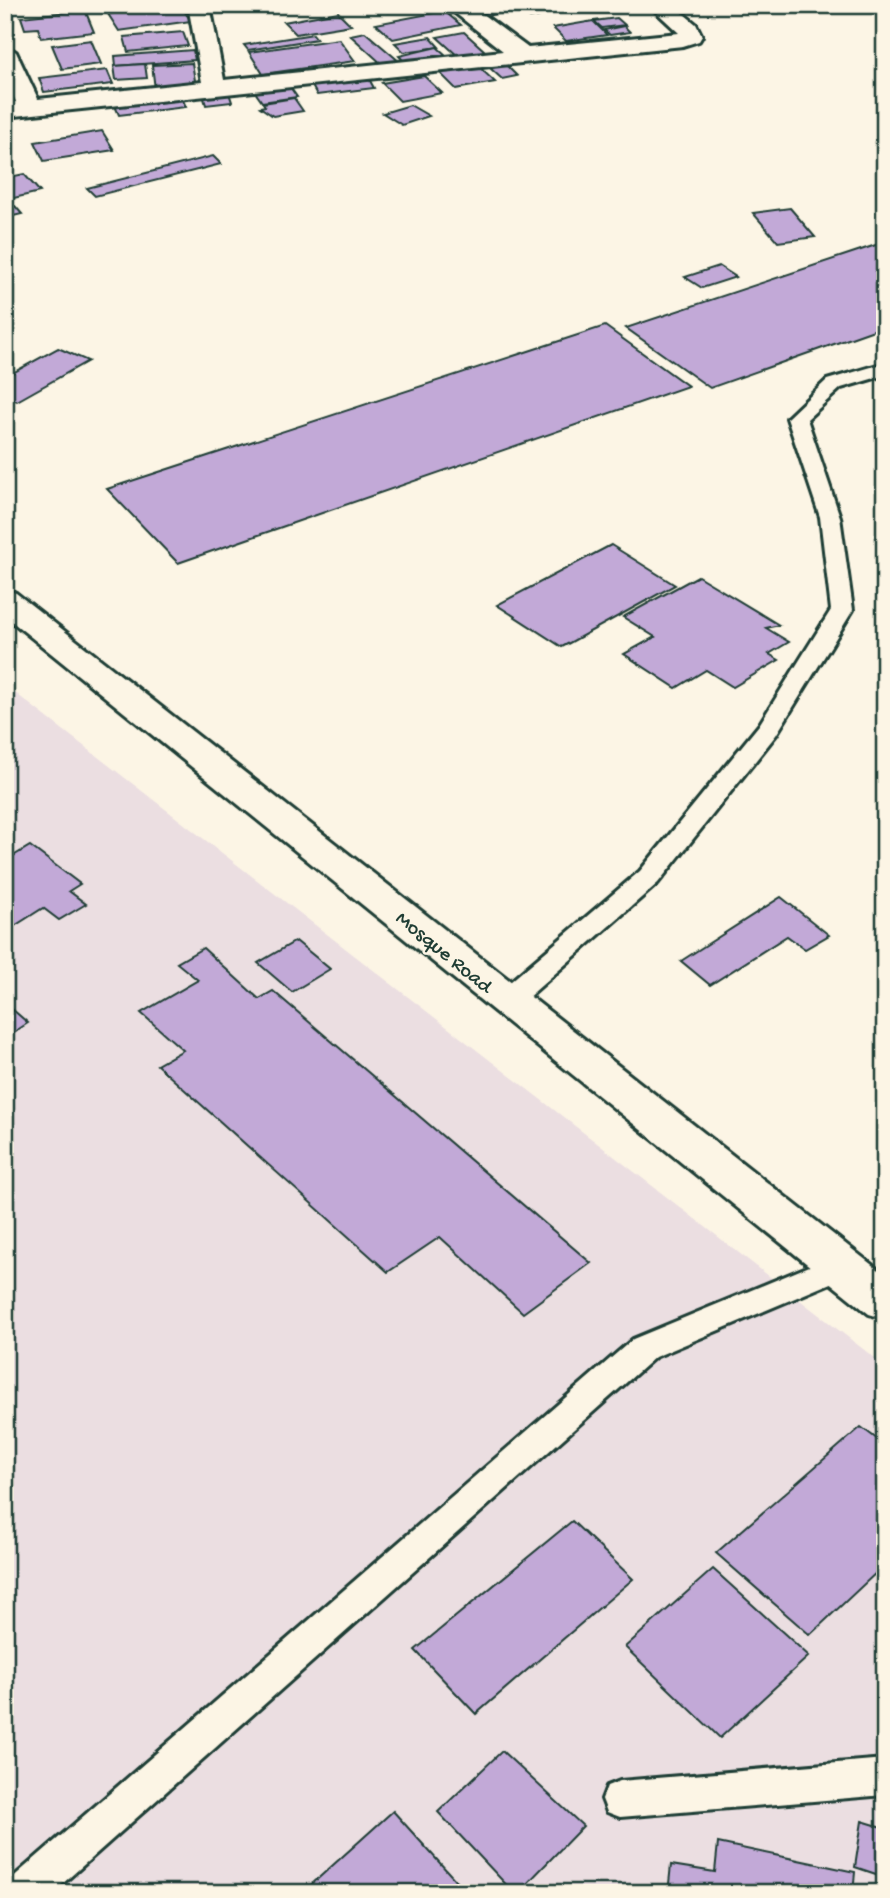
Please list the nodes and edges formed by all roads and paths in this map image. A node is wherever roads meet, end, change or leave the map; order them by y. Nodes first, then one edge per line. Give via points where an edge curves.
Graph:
1 (199, 5) edge
2 (456, 5) edge
3 (660, 5) edge
4 (5, 52) edge
5 (521, 54) junction
6 (214, 86) junction
7 (30, 107) junction
8 (5, 110) edge
9 (885, 369) edge
10 (5, 600) edge
11 (507, 1000) junction
12 (841, 1265) junction
13 (885, 1301) edge
14 (885, 1777) edge
15 (620, 1799) dead end
16 (23, 1893) edge

1 - 6 street
2 - 5 street
3 - 5 street via 691,36
4 - 7 street
5 - 6 street
6 - 7 street
7 - 8 street
9 - 11 lane via 834,384 797,418 830,517 842,610 768,730 649,877
10 - 11 street, Mosque Road
11 - 12 street, Mosque Road
12 - 13 street, Mosque Road
12 - 16 lane via 644,1349
14 - 15 lane

